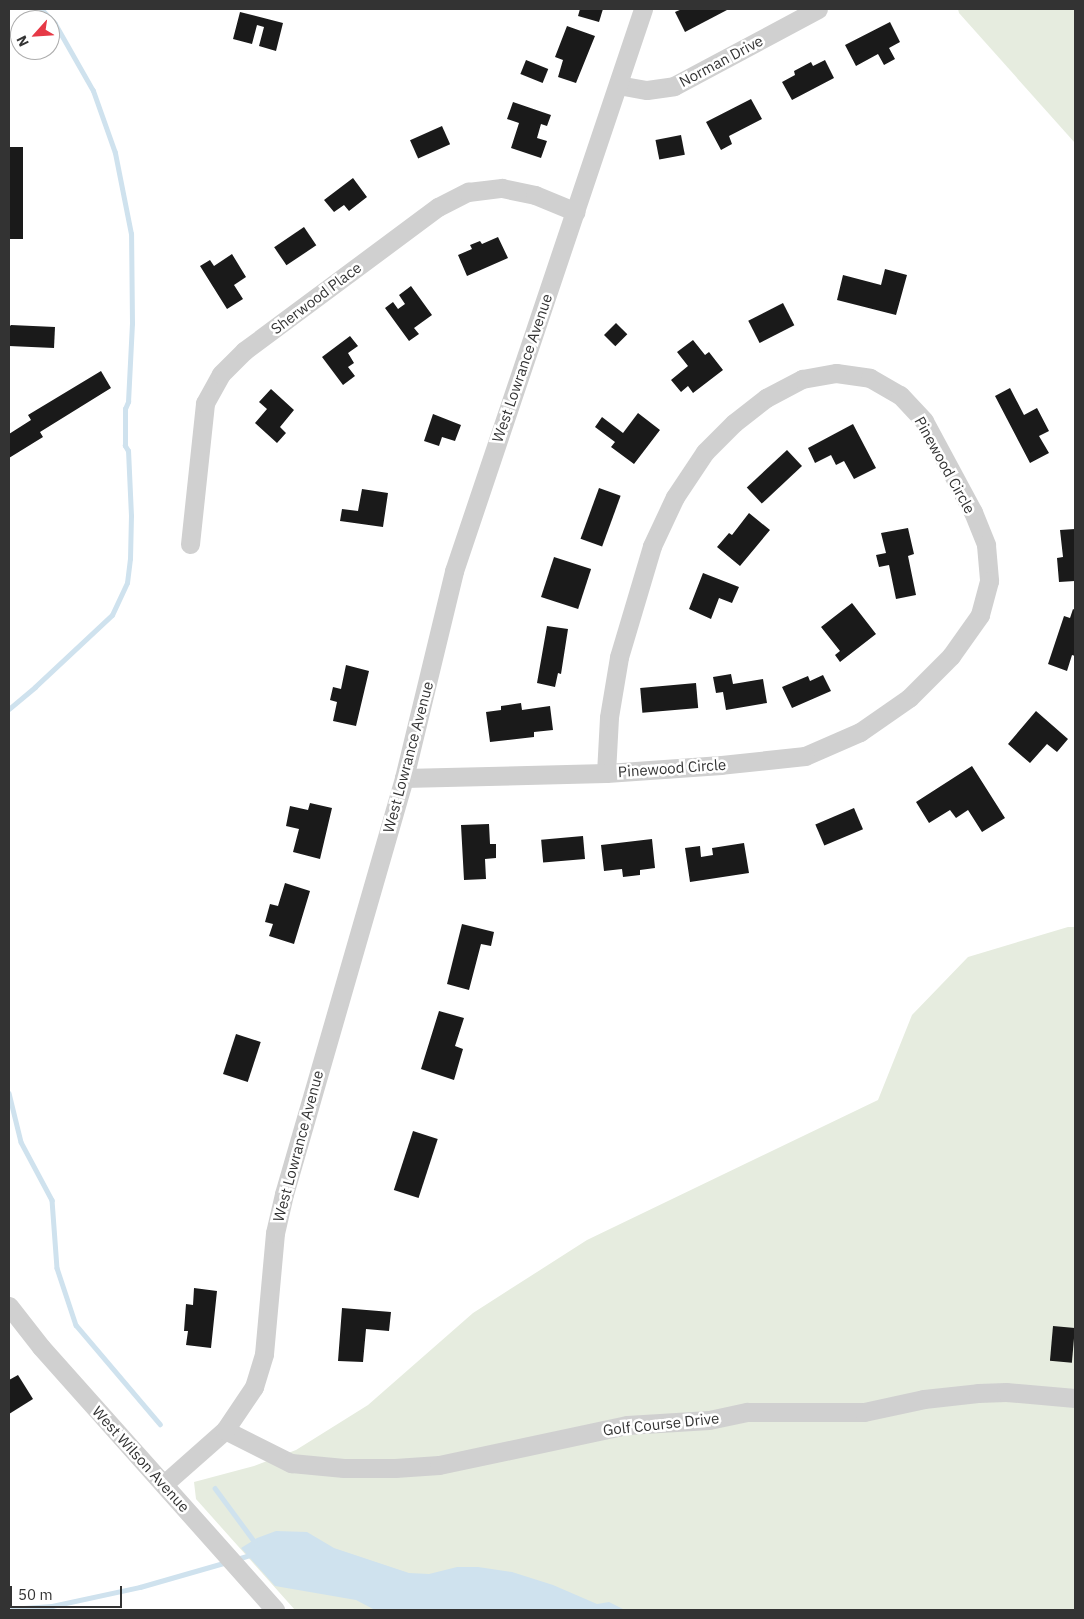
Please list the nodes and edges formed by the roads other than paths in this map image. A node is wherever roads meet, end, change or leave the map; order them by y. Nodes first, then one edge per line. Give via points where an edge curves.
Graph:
1 (642, 9) edge
2 (818, 9) edge
3 (618, 84) junction
4 (576, 212) junction
5 (190, 544) dead end
6 (606, 773) junction
7 (404, 778) junction
8 (12, 1317) edge
9 (1075, 1398) edge
10 (225, 1430) junction
11 (164, 1484) junction
12 (275, 1610) edge

1 - 3 street, West Lowrance Avenue
2 - 3 street, Norman Drive via 674,86 647,90
3 - 4 street, West Lowrance Avenue
4 - 5 street, Sherwood Place via 535,195 502,188 468,192 438,207 244,351 221,374 206,403
4 - 7 street, West Lowrance Avenue via 465,534
6 - 6 street, Pinewood Circle via 805,756 860,732 909,698 951,656 980,615 989,580 986,545 973,512 924,421 900,395 870,378 836,373 802,379 766,398 734,422 705,452 675,497 652,546 619,657 609,717
6 - 7 street, Pinewood Circle
7 - 10 street, West Lowrance Avenue via 284,1194 275,1233 264,1354 254,1387
8 - 11 street, West Wilson Avenue
9 - 10 street, Golf Course Drive via 978,1393 924,1398 864,1412 747,1412 709,1420 627,1425 440,1464 395,1468 291,1463
10 - 11 street, West Lowrance Avenue
11 - 12 street, West Wilson Avenue

